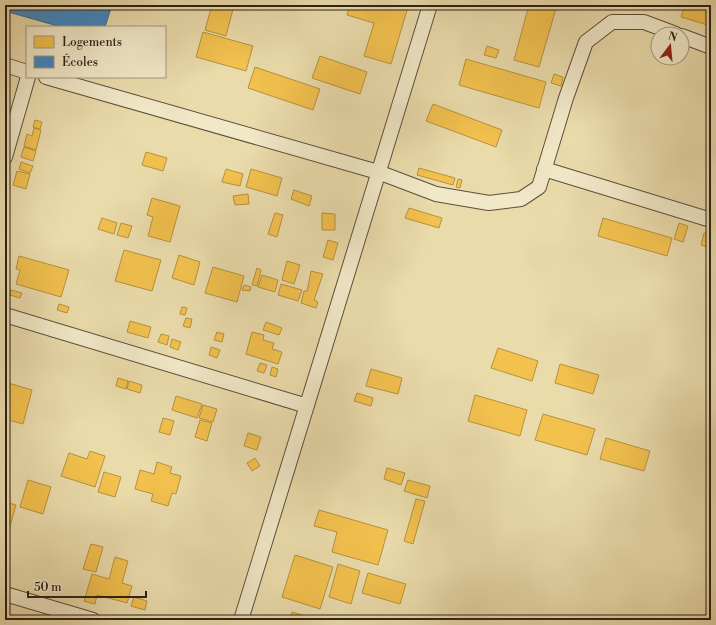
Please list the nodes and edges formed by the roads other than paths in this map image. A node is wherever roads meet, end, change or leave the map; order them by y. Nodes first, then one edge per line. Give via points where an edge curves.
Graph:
1 (430, 5) edge
2 (655, 26) edge
3 (690, 39) edge
4 (711, 47) edge
5 (5, 65) edge
6 (26, 72) edge
7 (28, 78) edge
8 (49, 78) edge
9 (5, 157) edge
10 (544, 169) junction
11 (378, 172) junction
12 (711, 220) edge
13 (5, 315) edge
14 (306, 406) junction
15 (5, 594) edge
16 (93, 620) edge
17 (242, 620) edge

1 - 11 street
2 - 10 street via 644,22 612,22 586,42
3 - 4 street
5 - 6 street
7 - 9 street
8 - 11 street
10 - 11 street via 539,187 521,199 489,203 436,194
10 - 12 street
11 - 14 street
13 - 14 street
14 - 17 street
15 - 16 street

